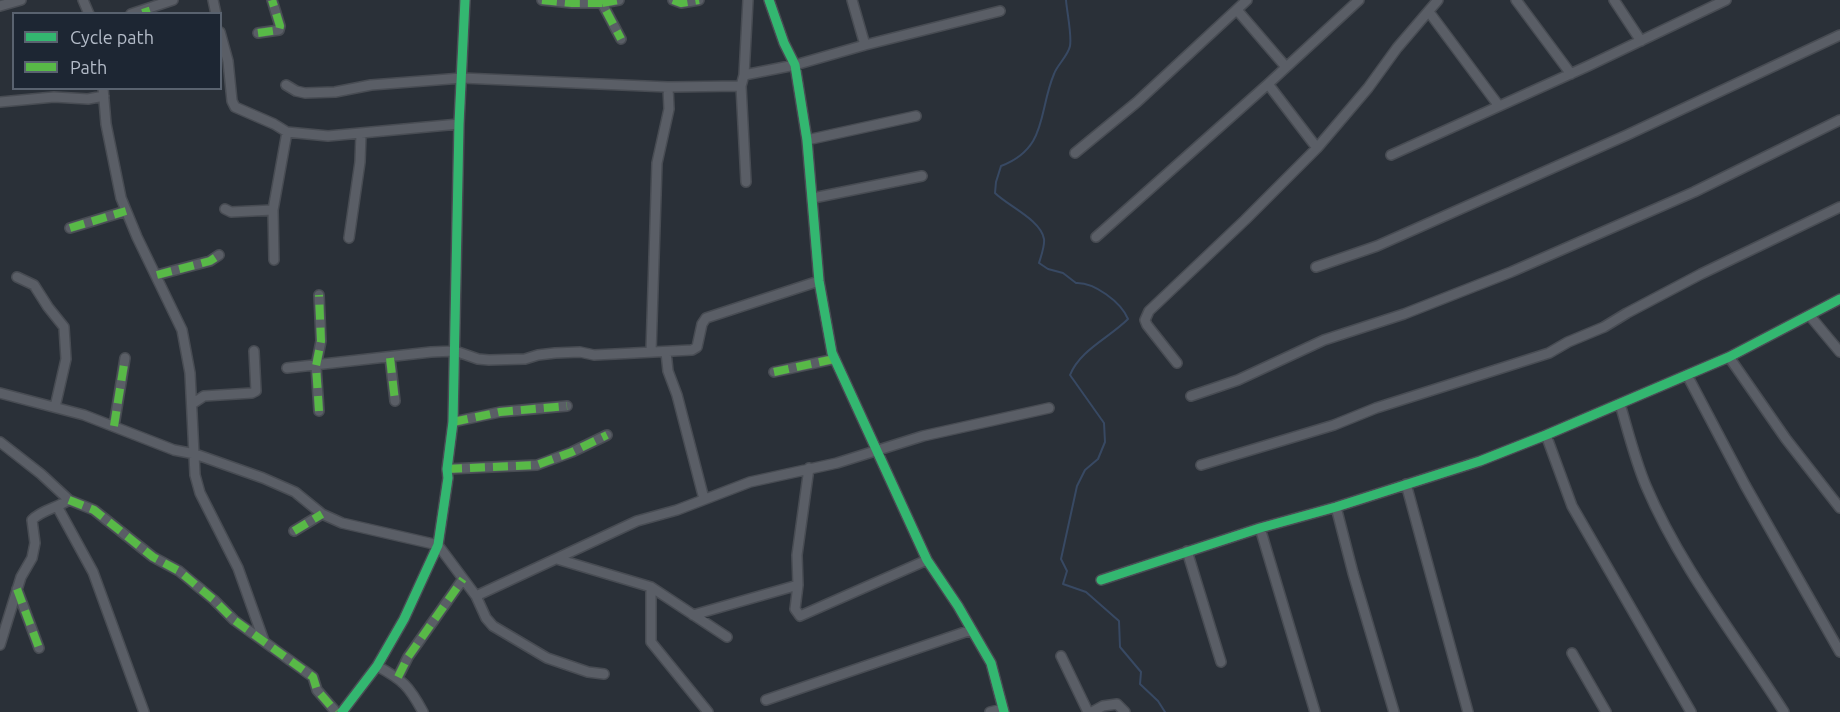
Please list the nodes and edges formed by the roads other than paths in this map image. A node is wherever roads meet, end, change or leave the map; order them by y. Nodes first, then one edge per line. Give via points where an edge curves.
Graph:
1 (21, 0) edge
2 (173, 0) edge
3 (272, 0) edge
4 (465, 0) edge
5 (542, 0) edge
6 (619, 0) edge
7 (673, 0) edge
8 (699, 0) edge
9 (748, 0) edge
10 (769, 0) edge
11 (852, 0) edge
12 (1247, 0) edge
13 (1359, 0) edge
14 (1438, 0) edge
15 (1516, 0) edge
16 (1614, 0) edge
17 (1726, 0) edge
18 (572, 2) edge
19 (602, 3) junction
20 (0, 6) edge
21 (1237, 10) junction
22 (146, 11) edge
23 (1000, 11) dead end
24 (1429, 12) junction
25 (258, 33) dead end
26 (1840, 35) edge
27 (222, 39) edge
28 (621, 39) dead end
29 (1641, 41) junction
30 (865, 45) junction
31 (795, 65) junction
32 (1286, 67) junction
33 (1571, 74) junction
34 (744, 75) junction
35 (462, 78) junction
36 (1268, 84) junction
37 (286, 85) dead end
38 (741, 86) junction
39 (668, 87) junction
40 (104, 92) edge
41 (0, 102) edge
42 (1499, 106) junction
43 (916, 116) dead end
44 (1840, 120) edge
45 (459, 124) junction
46 (286, 132) junction
47 (361, 133) junction
48 (807, 140) junction
49 (1317, 148) junction
50 (1075, 153) dead end
51 (1391, 155) dead end
52 (922, 176) dead end
53 (746, 182) dead end
54 (813, 198) junction
55 (1840, 207) edge
56 (225, 209) dead end
57 (273, 210) junction
58 (126, 211) junction
59 (70, 228) dead end
60 (1096, 237) dead end
61 (349, 238) dead end
62 (219, 255) dead end
63 (274, 260) dead end
64 (1316, 267) dead end
65 (157, 275) junction
66 (17, 277) dead end
67 (819, 281) junction
68 (319, 295) dead end
69 (1840, 298) edge
70 (1810, 315) junction
71 (254, 351) dead end
72 (455, 351) junction
73 (651, 352) junction
74 (666, 352) junction
75 (1840, 352) edge
76 (1729, 357) junction
77 (125, 358) dead end
78 (390, 358) junction
79 (834, 359) junction
80 (1177, 363) dead end
81 (316, 366) junction
82 (287, 368) dead end
83 (774, 372) dead end
84 (1687, 375) junction
85 (0, 393) edge
86 (1191, 396) dead end
87 (395, 401) dead end
88 (192, 404) junction
89 (1620, 404) junction
90 (567, 406) dead end
91 (55, 407) junction
92 (1049, 408) dead end
93 (319, 411) dead end
94 (453, 422) junction
95 (114, 426) junction
96 (607, 435) dead end
97 (1546, 435) junction
98 (0, 442) edge
99 (876, 450) junction
100 (195, 454) junction
101 (1201, 465) dead end
102 (809, 468) junction
103 (447, 469) junction
104 (1406, 484) junction
105 (704, 499) junction
106 (69, 500) junction
107 (1336, 507) junction
108 (58, 508) junction
109 (1840, 508) edge
110 (322, 514) junction
111 (1260, 528) junction
112 (294, 531) dead end
113 (438, 545) junction
114 (1187, 551) junction
115 (557, 559) junction
116 (927, 560) junction
117 (463, 579) junction
118 (1101, 580) dead end
119 (798, 585) junction
120 (651, 587) junction
121 (17, 589) junction
122 (476, 596) junction
123 (693, 615) junction
124 (971, 630) junction
125 (727, 637) dead end
126 (264, 641) junction
127 (0, 645) edge
128 (39, 648) dead end
129 (1840, 652) edge
130 (1572, 653) dead end
131 (1061, 656) dead end
132 (1221, 662) dead end
133 (378, 666) junction
134 (604, 674) dead end
135 (398, 677) junction
136 (766, 700) dead end
137 (1003, 710) edge
138 (144, 712) edge
139 (336, 712) edge
140 (342, 712) edge
141 (423, 712) edge
142 (708, 712) edge
143 (990, 712) edge
144 (1090, 712) edge
145 (1125, 712) edge
146 (1315, 712) edge
147 (1394, 712) edge
148 (1468, 712) edge
149 (1606, 712) edge
150 (1691, 712) edge
151 (1784, 712) edge

1 - 20 street
2 - 22 street
3 - 25 street via 279,30
4 - 35 street
5 - 18 street
6 - 19 street
7 - 8 street
9 - 34 street
10 - 31 street
11 - 30 street
12 - 21 street
13 - 32 street
14 - 24 street
15 - 33 street
16 - 29 street
17 - 29 street
18 - 19 street
19 - 28 street
21 - 32 street
21 - 50 street
23 - 30 street
24 - 42 street
24 - 49 street
26 - 64 street via 1377,246
27 - 46 street via 235,107
29 - 33 street
30 - 31 street
31 - 34 street
31 - 48 street
32 - 36 street
33 - 42 street
34 - 38 street
35 - 37 street via 371,85 335,92 296,91
35 - 39 street
35 - 45 street
36 - 49 street
36 - 60 street
38 - 39 street
38 - 53 street
39 - 73 street via 669,109 657,163
40 - 41 street via 88,99 54,97
40 - 58 street via 106,124
42 - 51 street
43 - 48 street
44 - 86 street via 1694,192 1511,272 1324,340 1238,380
45 - 47 street
45 - 72 street
46 - 47 street via 328,136
46 - 57 street
47 - 61 street
48 - 54 street
49 - 80 street via 1146,315 1147,325
52 - 54 street
54 - 67 street
55 - 101 street via 1549,353
56 - 57 street
57 - 63 street
58 - 59 street
58 - 65 street
62 - 65 street
65 - 88 street via 182,330
66 - 91 street via 34,285 64,327 66,359
67 - 74 street via 706,318 697,346
67 - 79 street
68 - 81 street via 321,341
69 - 70 street
70 - 75 street
70 - 76 street
71 - 88 street via 256,391 204,396
72 - 73 street via 489,360 555,353
72 - 78 street
72 - 94 street
73 - 74 street
74 - 105 street
76 - 84 street
76 - 109 street
77 - 95 street
78 - 81 street
78 - 87 street
79 - 83 street
79 - 99 street
81 - 82 street
81 - 93 street
84 - 89 street
84 - 129 street
85 - 91 street
88 - 100 street
89 - 97 street
89 - 151 street via 1646,485 1671,537
90 - 94 street via 500,412
91 - 95 street
92 - 99 street
94 - 103 street
95 - 100 street via 174,450
96 - 103 street via 537,465
97 - 104 street
97 - 150 street via 1572,506
98 - 106 street
99 - 102 street
99 - 116 street
100 - 110 street via 295,492
100 - 126 street via 200,494 238,568
102 - 105 street via 750,482
102 - 119 street via 798,542
103 - 113 street
104 - 107 street
104 - 148 street
105 - 115 street via 637,522
106 - 108 street
106 - 126 street via 94,510 179,571
107 - 111 street
107 - 147 street
108 - 121 street via 32,520 32,558
108 - 138 street via 93,572
110 - 112 street
110 - 113 street via 342,523
111 - 114 street
111 - 146 street
113 - 117 street
113 - 133 street
114 - 118 street
114 - 132 street
115 - 120 street
115 - 122 street
116 - 119 street via 800,616 795,609
116 - 124 street
117 - 122 street
117 - 135 street
119 - 123 street
120 - 123 street
120 - 142 street via 651,642
121 - 127 street
121 - 128 street
122 - 134 street via 493,626 547,658
123 - 125 street
124 - 136 street
124 - 137 street via 991,663
126 - 139 street via 312,677 317,690
130 - 149 street
131 - 144 street
133 - 135 street
133 - 140 street
135 - 141 street via 412,690
137 - 143 street
144 - 145 street via 1117,704

